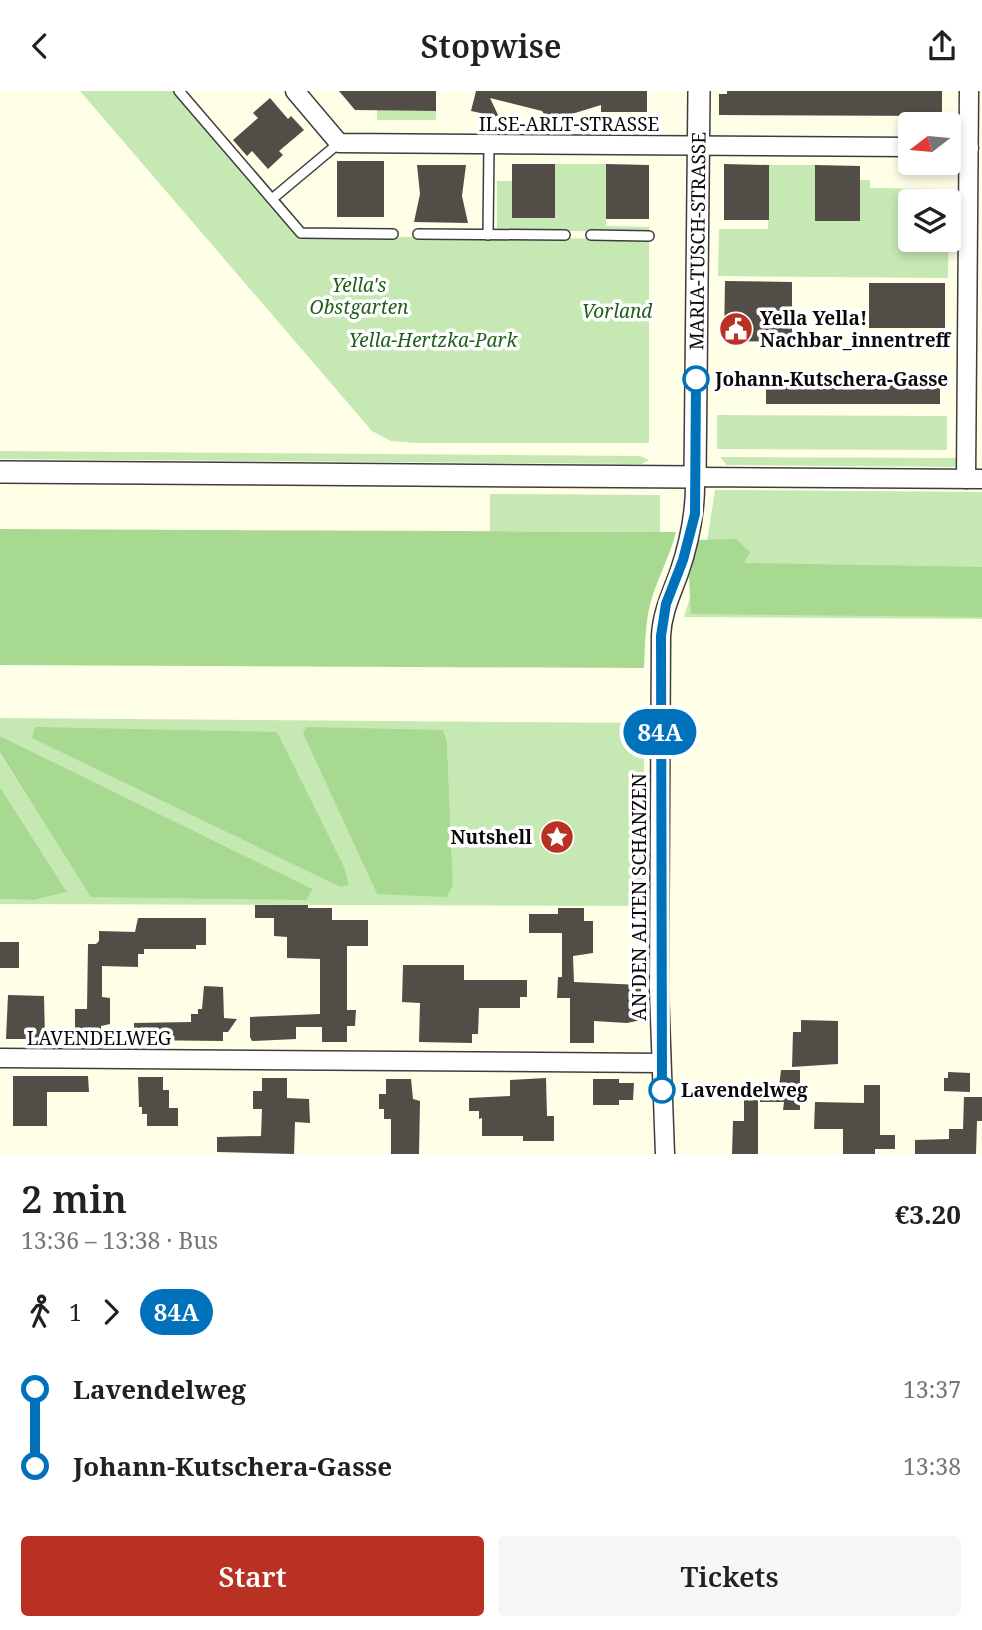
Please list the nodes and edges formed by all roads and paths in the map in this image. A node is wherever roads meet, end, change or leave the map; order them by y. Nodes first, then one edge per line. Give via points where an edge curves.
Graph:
1 (179, 91) edge
2 (295, 91) edge
3 (699, 91) edge
4 (969, 91) edge
5 (339, 143) junction
6 (489, 145) junction
7 (699, 146) junction
8 (898, 148) edge
9 (961, 148) edge
10 (969, 148) junction
11 (272, 199) junction
12 (393, 234) dead end
13 (418, 234) dead end
14 (488, 235) junction
15 (565, 235) dead end
16 (591, 235) dead end
17 (649, 236) dead end
18 (0, 472) edge
19 (695, 477) junction
20 (974, 479) edge
21 (0, 1058) edge
22 (660, 1063) junction
23 (666, 1154) edge

1 - 11 lane
2 - 5 street
3 - 7 street, MARIA-TUSCH-STRASSE
4 - 10 street
5 - 6 street, ILSE-ARLT-STRASSE
5 - 11 lane
6 - 7 street, ILSE-ARLT-STRASSE
6 - 14 lane
7 - 8 street, ILSE-ARLT-STRASSE
7 - 19 street, MARIA-TUSCH-STRASSE
9 - 10 street
10 - 20 street
11 - 12 lane via 301,233
13 - 14 lane
14 - 15 lane
16 - 17 lane
18 - 19 street
19 - 20 street
19 - 22 street, AN DEN ALTEN SCHANZEN via 695,514 661,629
21 - 22 street, LAVENDELWEG
22 - 23 street, AN DEN ALTEN SCHANZEN

